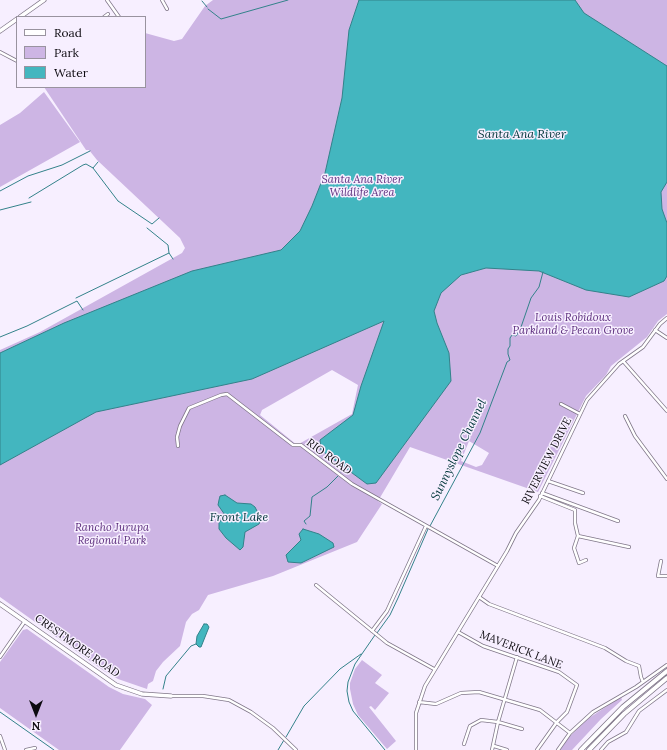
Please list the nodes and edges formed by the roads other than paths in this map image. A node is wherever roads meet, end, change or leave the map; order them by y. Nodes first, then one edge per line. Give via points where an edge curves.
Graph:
1 (44, 0) edge
2 (107, 0) edge
3 (162, 0) edge
4 (167, 9) dead end
5 (108, 14) dead end
6 (21, 16) edge
7 (105, 16) edge
8 (118, 16) edge
9 (16, 20) edge
10 (0, 30) edge
11 (0, 52) edge
12 (16, 60) edge
13 (667, 318) edge
14 (655, 330) junction
15 (667, 338) edge
16 (623, 361) junction
17 (561, 404) dead end
18 (667, 411) edge
19 (580, 414) junction
20 (625, 416) dead end
21 (178, 446) dead end
22 (666, 477) edge
23 (548, 481) junction
24 (583, 493) dead end
25 (541, 495) junction
26 (575, 508) junction
27 (618, 520) dead end
28 (428, 527) junction
29 (578, 536) junction
30 (629, 547) dead end
31 (586, 560) dead end
32 (661, 561) dead end
33 (498, 566) junction
34 (667, 576) edge
35 (316, 585) dead end
36 (479, 597) junction
37 (0, 604) edge
38 (25, 621) junction
39 (373, 632) junction
40 (458, 632) junction
41 (0, 657) edge
42 (517, 657) junction
43 (667, 665) edge
44 (434, 669) junction
45 (667, 671) edge
46 (667, 678) edge
47 (644, 682) junction
48 (667, 690) edge
49 (171, 696) joint
50 (505, 700) junction
51 (419, 702) junction
52 (498, 722) junction
53 (557, 722) junction
54 (522, 729) dead end
55 (570, 733) junction
56 (0, 736) edge
57 (464, 744) dead end
58 (494, 746) junction
59 (35, 748) dead end
60 (5, 750) edge
61 (26, 750) edge
62 (296, 750) edge
63 (416, 750) edge
64 (492, 750) edge
65 (507, 750) edge
66 (537, 750) edge
67 (558, 750) edge
68 (581, 750) edge
69 (589, 750) edge
70 (601, 750) edge

1 - 6 street
2 - 8 street
3 - 4 street
5 - 7 street
9 - 10 street
11 - 12 street
13 - 14 street, RIVERVIEW DRIVE
14 - 15 street
14 - 16 street, RIVERVIEW DRIVE via 640,351
16 - 18 street
16 - 19 street, RIVERVIEW DRIVE via 590,396
17 - 19 street
19 - 23 street, RIVERVIEW DRIVE
20 - 22 street via 635,436
21 - 28 street, RIO ROAD via 176,437 189,408 227,394 293,445 300,445 352,484
23 - 24 street
23 - 25 street, RIVERVIEW DRIVE
25 - 26 street
25 - 33 street, RIVERVIEW DRIVE
26 - 27 street
26 - 29 street
28 - 33 street, RIO ROAD
28 - 39 street via 387,612
29 - 30 street
29 - 31 street via 574,548 578,563
32 - 34 street via 658,576
33 - 36 street, RIVERVIEW DRIVE
35 - 39 street
36 - 40 street, RIVERVIEW DRIVE
36 - 47 street via 502,609 605,648 639,666
37 - 38 street, CRESTMORE ROAD
38 - 41 street
38 - 49 street, CRESTMORE ROAD via 116,685 142,694
39 - 44 street via 394,648
40 - 42 street, MAVERICK LANE via 476,642
40 - 44 street, RIVERVIEW DRIVE
42 - 50 street
42 - 53 street, MAVERICK LANE via 559,672 577,685 569,707
43 - 47 street
44 - 51 street, RIVERVIEW DRIVE
45 - 68 main road via 623,707
46 - 69 main road via 624,714
47 - 55 street via 600,707
48 - 70 street via 638,711 626,732 608,742
49 - 62 street via 202,696 229,700 247,709 285,738
50 - 51 street via 471,691 439,704
50 - 52 street
50 - 53 street via 540,710
51 - 63 street, RIVERVIEW DRIVE
52 - 54 street
52 - 57 street via 481,720 470,726
52 - 58 street
53 - 55 street
53 - 66 street
55 - 67 street
56 - 60 street
58 - 64 street
58 - 65 street
59 - 61 street

